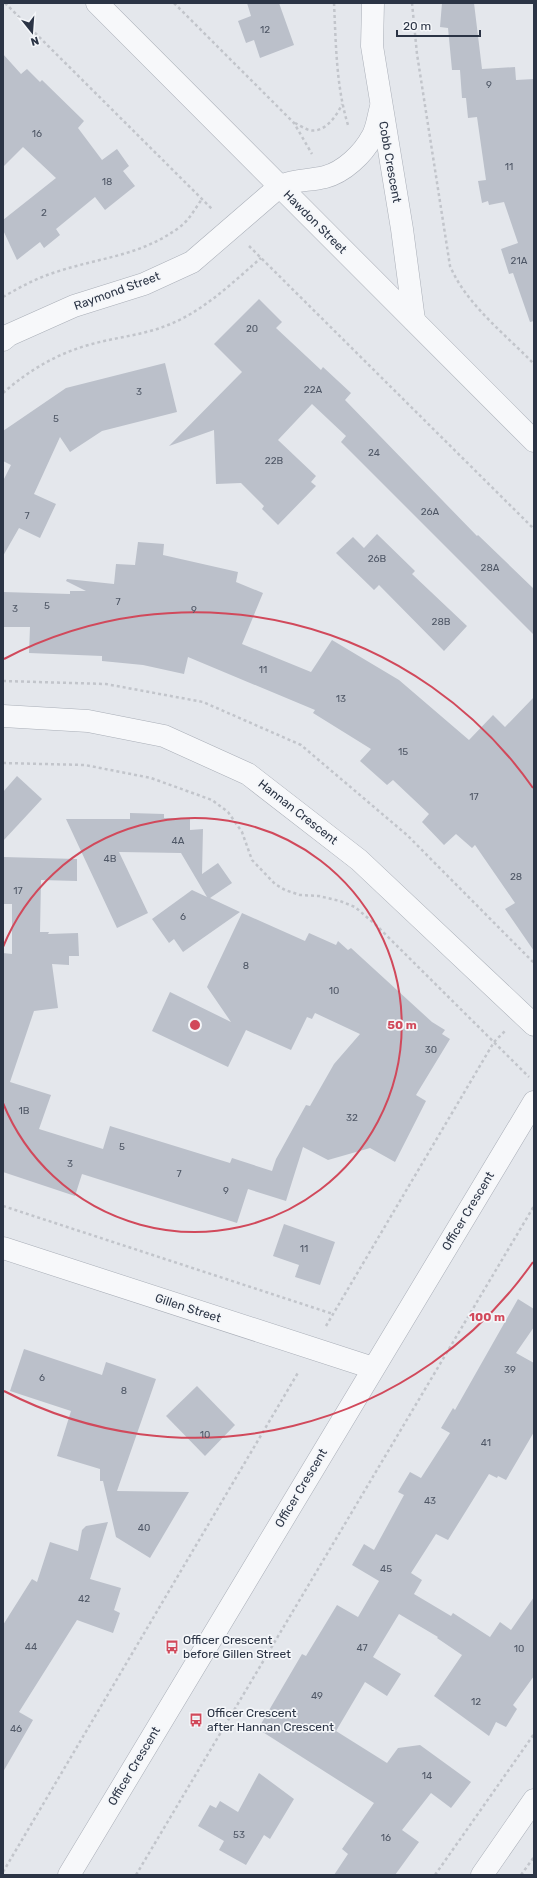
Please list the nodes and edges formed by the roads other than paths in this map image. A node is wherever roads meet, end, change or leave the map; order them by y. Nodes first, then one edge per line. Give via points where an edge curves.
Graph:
1 (97, 3) edge
2 (373, 3) edge
3 (381, 107) junction
4 (280, 186) junction
5 (414, 320) junction
6 (3, 340) edge
7 (534, 441) edge
8 (3, 716) edge
9 (534, 1025) edge
10 (534, 1102) edge
11 (3, 1248) edge
12 (373, 1368) junction
13 (534, 1800) edge
14 (69, 1875) edge
15 (482, 1875) edge

1 - 4 street, Hawdon Street
2 - 3 street, Cobb Crescent via 372,46
3 - 4 street via 372,137 358,156 338,172 326,177 293,181
3 - 5 street, Cobb Crescent via 402,229
4 - 5 street, Hawdon Street
4 - 6 street, Raymond Street via 192,262 144,284 74,306
5 - 7 street, Hawdon Street
8 - 9 street, Hannan Crescent via 88,720 164,736 248,774 359,860
10 - 12 street, Officer Crescent
11 - 12 street, Gillen Street
12 - 14 street, Officer Crescent
13 - 15 street

